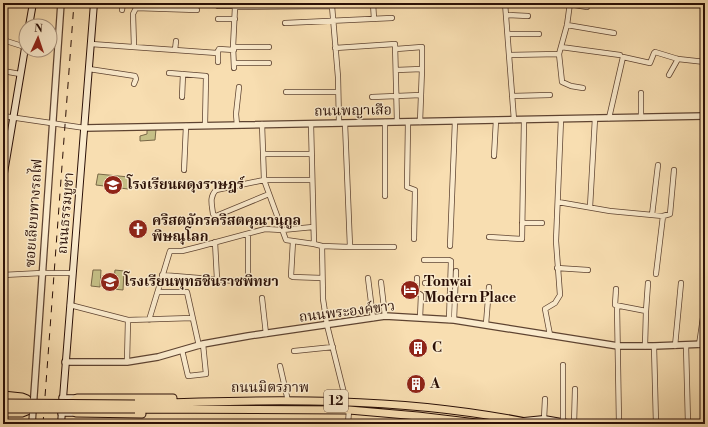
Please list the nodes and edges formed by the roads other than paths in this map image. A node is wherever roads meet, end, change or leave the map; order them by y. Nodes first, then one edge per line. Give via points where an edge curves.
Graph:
1 (33, 3) edge
2 (61, 3) edge
3 (94, 3) edge
4 (122, 3) edge
5 (373, 3) edge
6 (505, 3) edge
7 (569, 4) edge
8 (218, 6) dead end
9 (235, 7) junction
10 (587, 7) dead end
11 (122, 10) dead end
12 (197, 10) dead end
13 (506, 15) junction
14 (528, 16) dead end
15 (30, 18) edge
16 (392, 18) dead end
17 (218, 19) dead end
18 (235, 19) junction
19 (374, 19) junction
20 (333, 21) junction
21 (285, 23) dead end
22 (567, 25) junction
23 (614, 33) dead end
24 (508, 34) junction
25 (539, 34) dead end
26 (3, 40) edge
27 (176, 41) dead end
28 (18, 43) edge
29 (91, 44) junction
30 (561, 46) junction
31 (134, 47) junction
32 (269, 47) dead end
33 (335, 48) junction
34 (234, 49) junction
35 (396, 49) junction
36 (175, 50) junction
37 (218, 51) junction
38 (559, 54) junction
39 (509, 55) junction
40 (620, 55) dead end
41 (23, 58) edge
42 (678, 59) junction
43 (218, 62) dead end
44 (705, 62) edge
45 (269, 63) dead end
46 (89, 69) junction
47 (422, 69) junction
48 (396, 70) junction
49 (3, 71) edge
50 (169, 73) dead end
51 (20, 74) junction
52 (183, 74) junction
53 (670, 74) dead end
54 (134, 84) dead end
55 (239, 87) dead end
56 (583, 88) dead end
57 (286, 92) dead end
58 (338, 92) junction
59 (641, 93) dead end
60 (421, 95) junction
61 (550, 95) dead end
62 (396, 96) junction
63 (512, 96) junction
64 (182, 97) dead end
65 (372, 97) dead end
66 (3, 116) edge
67 (705, 116) edge
68 (13, 117) junction
69 (641, 117) junction
70 (595, 118) junction
71 (609, 118) junction
72 (561, 119) junction
73 (496, 120) junction
74 (514, 120) junction
75 (524, 120) junction
76 (455, 121) junction
77 (385, 122) junction
78 (397, 122) junction
79 (408, 122) junction
80 (420, 122) junction
81 (52, 123) junction
82 (342, 123) junction
83 (262, 124) junction
84 (310, 124) junction
85 (236, 125) junction
86 (186, 126) junction
87 (205, 126) junction
88 (85, 128) junction
89 (263, 154) junction
90 (311, 154) junction
91 (494, 156) dead end
92 (658, 165) dead end
93 (184, 170) dead end
94 (674, 170) dead end
95 (3, 179) edge
96 (264, 180) junction
97 (312, 180) junction
98 (270, 194) junction
99 (385, 196) dead end
100 (558, 202) junction
101 (590, 207) junction
102 (652, 215) junction
103 (663, 216) junction
104 (522, 223) junction
105 (542, 223) dead end
106 (313, 227) junction
107 (282, 230) junction
108 (248, 234) junction
109 (489, 237) dead end
110 (414, 239) dead end
111 (293, 241) junction
112 (214, 242) junction
113 (314, 244) junction
114 (322, 246) junction
115 (450, 246) dead end
116 (350, 247) junction
117 (394, 247) dead end
118 (424, 260) dead end
119 (557, 268) junction
120 (588, 270) dead end
121 (456, 271) dead end
122 (42, 272) junction
123 (73, 273) junction
124 (656, 274) dead end
125 (3, 275) edge
126 (162, 275) junction
127 (322, 278) junction
128 (368, 278) dead end
129 (417, 278) dead end
130 (217, 280) junction
131 (381, 282) dead end
132 (425, 283) dead end
133 (451, 283) junction
134 (648, 283) dead end
135 (681, 283) dead end
136 (489, 287) dead end
137 (616, 289) dead end
138 (158, 292) junction
139 (262, 298) dead end
140 (70, 304) junction
141 (705, 304) edge
142 (617, 306) junction
143 (646, 311) junction
144 (385, 316) junction
145 (192, 318) junction
146 (373, 318) junction
147 (420, 318) junction
148 (128, 320) junction
149 (148, 320) junction
150 (451, 320) junction
151 (486, 324) junction
152 (327, 325) junction
153 (266, 334) junction
154 (550, 335) junction
155 (702, 344) edge
156 (201, 345) junction
157 (686, 345) junction
158 (618, 346) junction
159 (645, 346) junction
160 (654, 346) junction
161 (675, 346) junction
162 (332, 347) junction
163 (182, 350) junction
164 (294, 351) dead end
165 (65, 362) junction
166 (127, 362) junction
167 (563, 365) dead end
168 (280, 366) dead end
169 (576, 389) dead end
170 (3, 395) edge
171 (62, 398) junction
172 (77, 398) junction
173 (545, 399) dead end
174 (227, 400) junction
175 (288, 401) junction
176 (346, 401) junction
177 (3, 403) edge
178 (135, 407) junction
179 (3, 409) edge
180 (215, 410) junction
181 (349, 410) junction
182 (3, 413) edge
183 (61, 413) junction
184 (76, 413) junction
185 (544, 419) junction
186 (521, 421) junction
187 (563, 421) junction
188 (468, 423) edge
189 (32, 424) edge
190 (60, 424) edge
191 (348, 424) edge
192 (485, 424) edge
193 (535, 424) edge
194 (574, 424) edge
195 (619, 424) edge
196 (656, 424) edge
197 (688, 424) edge

1 - 15 main road
2 - 81 street, ซอยเลียบทางรถไฟ
3 - 29 main road, ถนนธรรมบูชา
4 - 11 street
5 - 19 street
6 - 13 street
7 - 10 street
7 - 22 street
8 - 9 street
9 - 18 street
9 - 20 street via 332,6
12 - 31 street via 136,8 133,14
13 - 14 street
13 - 24 street
16 - 19 street
17 - 18 street
18 - 34 street
19 - 20 street
20 - 21 street
20 - 33 street
22 - 23 street
22 - 30 street
24 - 25 street
24 - 39 street
26 - 28 street
27 - 36 street
29 - 31 street
29 - 46 main road, ถนนธรรมบูชา
30 - 38 street
30 - 40 street
31 - 36 street
32 - 34 street
33 - 35 street via 395,44
33 - 58 street
34 - 37 street
34 - 45 street via 234,66
35 - 47 street via 422,47
35 - 48 street
36 - 37 street via 217,53
37 - 43 street
38 - 39 street
38 - 56 street via 562,82
39 - 63 street
41 - 51 main road
42 - 44 street
42 - 53 street
42 - 71 street via 655,52 650,63 623,57
46 - 54 street via 135,76
46 - 88 main road, ถนนธรรมบูชา
47 - 48 street
47 - 60 street
48 - 62 street
49 - 51 street
50 - 52 street
51 - 68 main road
52 - 64 street
52 - 87 street via 206,77
55 - 85 street
57 - 58 street
58 - 82 street
59 - 69 street
60 - 62 street
60 - 80 street
61 - 63 street
62 - 65 street
62 - 78 street
63 - 74 street
66 - 68 street, ถนนพญาเสือ
67 - 69 street, ถนนพญาเสือ
68 - 81 street, ถนนพญาเสือ
68 - 95 main road
69 - 71 street, ถนนพญาเสือ
70 - 71 street, ถนนพญาเสือ
70 - 72 street, ถนนพญาเสือ
70 - 101 street
72 - 75 street, ถนนพญาเสือ
72 - 100 street
73 - 74 street, ถนนพญาเสือ
73 - 76 street, ถนนพญาเสือ
73 - 91 street
74 - 75 street, ถนนพญาเสือ
75 - 104 street
76 - 80 street, ถนนพญาเสือ
76 - 115 street
77 - 78 street, ถนนพญาเสือ
77 - 82 street, ถนนพญาเสือ
77 - 99 street
78 - 79 street, ถนนพญาเสือ
79 - 80 street, ถนนพญาเสือ
79 - 110 street via 407,187 415,190
81 - 88 street, ถนนพญาเสือ
81 - 122 street, ซอยเลียบทางรถไฟ
82 - 84 street, ถนนพญาเสือ
82 - 116 street
83 - 84 street, ถนนพญาเสือ
83 - 85 street, ถนนพญาเสือ
83 - 89 street
84 - 90 street
85 - 87 street, ถนนพญาเสือ
86 - 87 street, ถนนพญาเสือ
86 - 88 street, ถนนพญาเสือ
86 - 93 street
88 - 123 main road, ถนนธรรมบูชา
89 - 90 street
89 - 96 street
90 - 97 street
92 - 102 street
94 - 103 street via 670,214
96 - 97 street
96 - 98 street
96 - 98 street via 214,191 211,200 213,214 216,216
97 - 106 street
98 - 107 street
100 - 101 street
100 - 119 street
101 - 102 street
102 - 103 street
103 - 124 street
104 - 105 street
104 - 109 street via 522,239
106 - 107 street
106 - 113 street
107 - 108 street
107 - 111 street via 286,240
108 - 112 street
108 - 130 street via 248,282
111 - 113 street
111 - 127 street via 291,276
112 - 126 street via 182,251 170,251
112 - 130 street
113 - 114 street
114 - 116 street
114 - 127 street
116 - 117 street
118 - 133 street via 450,261
119 - 120 street
119 - 154 street via 560,295 556,303 545,309
121 - 150 street
122 - 123 street
122 - 125 street
122 - 189 street, ซอยเลียบทางรถไฟ
123 - 140 main road, ถนนธรรมบูชา
126 - 130 street
126 - 138 street
127 - 152 street via 322,299
128 - 146 street
129 - 147 street via 417,292 421,294
131 - 144 street
132 - 133 street
133 - 150 street
134 - 143 street
135 - 161 street
136 - 151 street
137 - 142 street
138 - 145 street via 187,292
138 - 149 street
139 - 153 street
140 - 148 street
140 - 165 main road, ถนนธรรมบูชา
141 - 155 street
142 - 143 street
142 - 158 street
143 - 159 street
144 - 146 street, ถนนพระองค์ขาว
144 - 147 street, ถนนพระองค์ขาว
145 - 149 street
145 - 156 street
146 - 152 street, ถนนพระองค์ขาว
147 - 150 street, ถนนพระองค์ขาว
148 - 149 street
148 - 166 street
150 - 151 street, ถนนพระองค์ขาว
151 - 154 street, ถนนพระองค์ขาว
152 - 153 street, ถนนพระองค์ขาว
152 - 162 street
153 - 156 street, ถนนพระองค์ขาว
154 - 158 street, ถนนพระองค์ขาว
155 - 157 street, ถนนพระองค์ขาว
156 - 163 street, ถนนพระองค์ขาว
156 - 163 street via 206,374 188,376
157 - 161 street, ถนนพระองค์ขาว
157 - 197 street
158 - 159 street, ถนนพระองค์ขาว
158 - 195 street
159 - 160 street, ถนนพระองค์ขาว
160 - 161 street, ถนนพระองค์ขาว
160 - 196 street
162 - 164 street
162 - 176 street
163 - 166 street, ถนนพระองค์ขาว
165 - 166 street, ถนนพระองค์ขาว
165 - 171 main road, ถนนธรรมบูชา
167 - 187 street
168 - 175 street
169 - 194 street
170 - 182 main road via 16,396 23,405 16,413
171 - 172 street
171 - 183 main road, ถนนธรรมบูชา
172 - 174 main road
172 - 184 main road via 71,402 71,409
173 - 185 street
174 - 175 main road, ถนนมิตรภาพ / 12
174 - 178 main road, ถนนมิตรภาพ / 12
175 - 176 main road, ถนนมิตรภาพ / 12
176 - 186 main road, ถนนมิตรภาพ / 12 via 468,412
177 - 178 main road, ถนนมิตรภาพ / 12, bridge
178 - 179 main road, ถนนมิตรภาพ / 12, bridge
178 - 180 main road, ถนนมิตรภาพ / 12
180 - 181 main road, ถนนมิตรภาพ / 12
180 - 184 main road via 182,414
181 - 188 main road, ถนนมิตรภาพ / 12
181 - 191 street
183 - 184 street
183 - 190 main road, ถนนธรรมบูชา
185 - 186 main road
185 - 187 main road
186 - 193 main road, ถนนมิตรภาพ / 12
187 - 194 main road
188 - 192 main road, ถนนมิตรภาพ / 12

